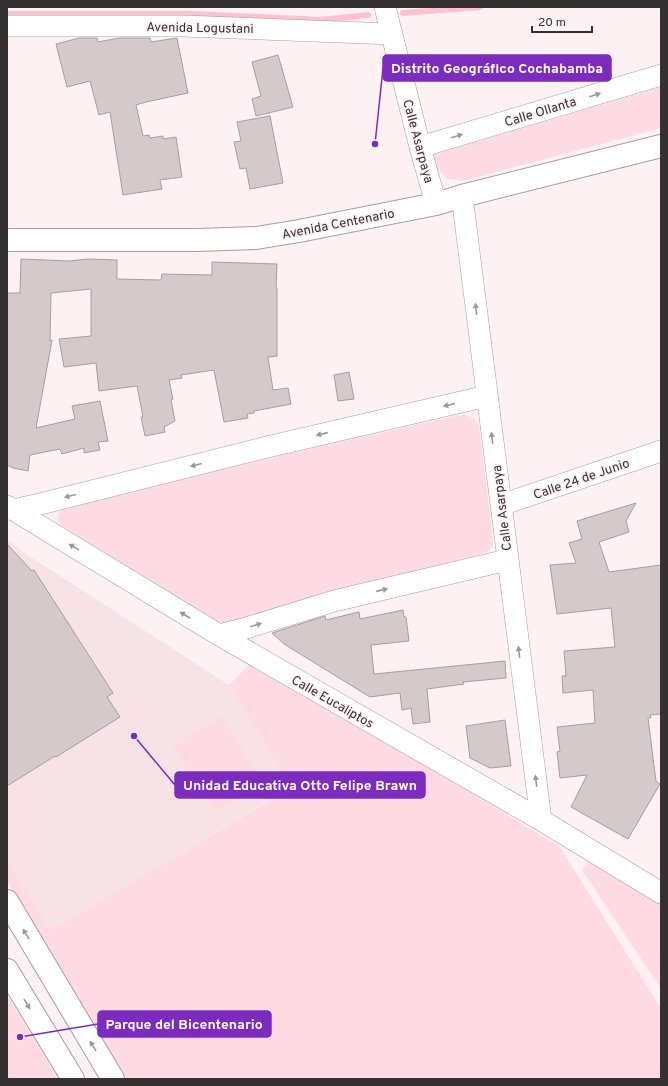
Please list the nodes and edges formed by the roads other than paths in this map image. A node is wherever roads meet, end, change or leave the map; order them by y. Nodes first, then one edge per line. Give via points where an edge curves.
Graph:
1 (385, 7) edge
2 (7, 26) edge
3 (392, 34) junction
4 (661, 76) edge
5 (661, 146) edge
6 (420, 148) junction
7 (462, 196) junction
8 (436, 204) junction
9 (7, 240) edge
10 (487, 396) junction
11 (661, 451) edge
12 (501, 505) junction
13 (10, 508) edge
14 (507, 560) junction
15 (219, 635) junction
16 (541, 820) junction
17 (661, 893) edge
18 (7, 901) edge
19 (7, 970) edge
20 (73, 1079) edge
21 (113, 1079) edge

1 - 3 street, Calle Asarpaya
2 - 3 street, Avenida Logustani via 183,26
3 - 6 street, Calle Asarpaya
6 -> 4 street, Calle Ollanta
5 - 7 main road, Avenida Centenario
6 - 8 street, Calle Asarpaya
7 - 8 main road, Avenida Centenario
10 -> 7 street, Calle Asarpaya
8 - 9 main road, Avenida Centenario via 256,238
12 -> 10 street, Calle Asarpaya
10 -> 13 street via 267,447 44,503
11 - 12 street, Calle 24 de Junio
12 - 14 street, Calle Asarpaya
15 -> 13 street, Calle Eucaliptos
15 -> 14 street via 334,601
16 -> 14 street, Calle Asarpaya
15 - 16 street, Calle Eucaliptos
16 - 17 street, Calle Eucaliptos
21 -> 18 main road
19 -> 20 main road

